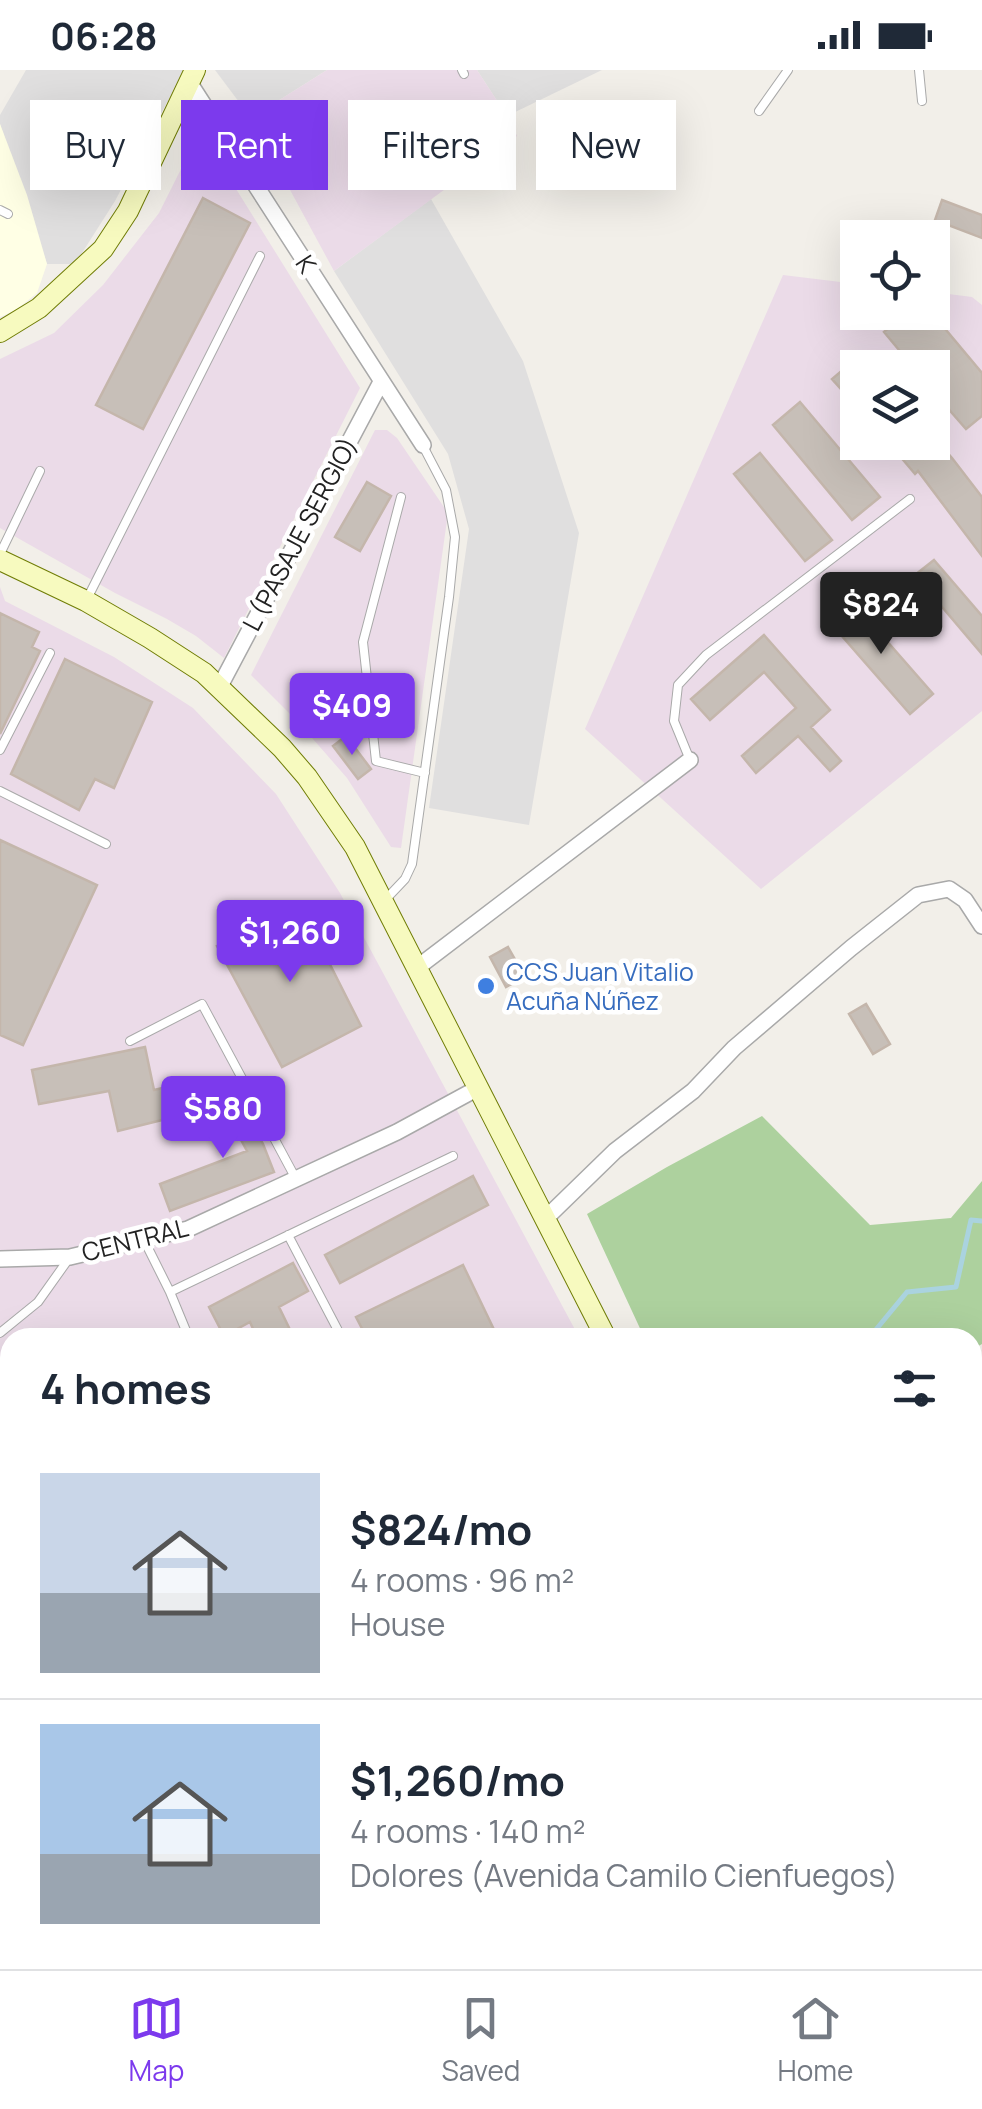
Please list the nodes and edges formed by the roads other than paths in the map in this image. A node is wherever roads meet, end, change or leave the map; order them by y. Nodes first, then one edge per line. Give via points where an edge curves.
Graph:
1 (788, 70) edge
2 (919, 70) edge
3 (192, 76) edge
4 (922, 102) dead end
5 (759, 111) dead end
6 (260, 256) dead end
7 (0, 332) edge
8 (381, 382) junction
9 (422, 446) joint
10 (40, 471) dead end
11 (401, 497) dead end
12 (910, 499) dead end
13 (0, 557) edge
14 (86, 601) junction
15 (50, 653) dead end
16 (220, 686) junction
17 (0, 750) edge
18 (690, 760) joint
19 (426, 773) junction
20 (0, 791) edge
21 (106, 844) dead end
22 (383, 902) junction
23 (982, 926) edge
24 (418, 968) junction
25 (130, 1041) dead end
26 (478, 1088) junction
27 (453, 1156) dead end
28 (296, 1180) junction
29 (545, 1218) junction
30 (288, 1235) junction
31 (144, 1240) junction
32 (70, 1257) junction
33 (0, 1260) edge
34 (170, 1292) junction
35 (6, 1328) edge
36 (184, 1328) edge
37 (337, 1328) edge
38 (601, 1328) edge

1 - 5 lane
2 - 4 lane
3 - 7 main road via 128,212 103,249 39,308
3 - 8 street, K
6 - 14 lane
8 - 9 street, K
8 - 16 street, L (PASAJE SERGIO)
9 - 19 lane via 446,490 456,537
10 - 13 lane
11 - 19 lane via 364,642 376,761
12 - 18 lane via 706,655 678,685 674,721
13 - 14 main road
14 - 16 main road
15 - 17 lane
16 - 22 main road via 307,777
18 - 24 street
19 - 22 lane via 412,864
20 - 21 lane
22 - 24 main road
23 - 29 street via 949,889 918,895
24 - 26 main road
25 - 28 lane via 202,1004
26 - 28 street, CENTRAL
26 - 29 main road
27 - 30 lane
28 - 31 street, CENTRAL via 188,1229
29 - 38 main road
30 - 34 lane
30 - 37 lane
31 - 32 street, CENTRAL
31 - 34 lane
32 - 33 street, CENTRAL
32 - 35 lane via 38,1302
34 - 36 lane

